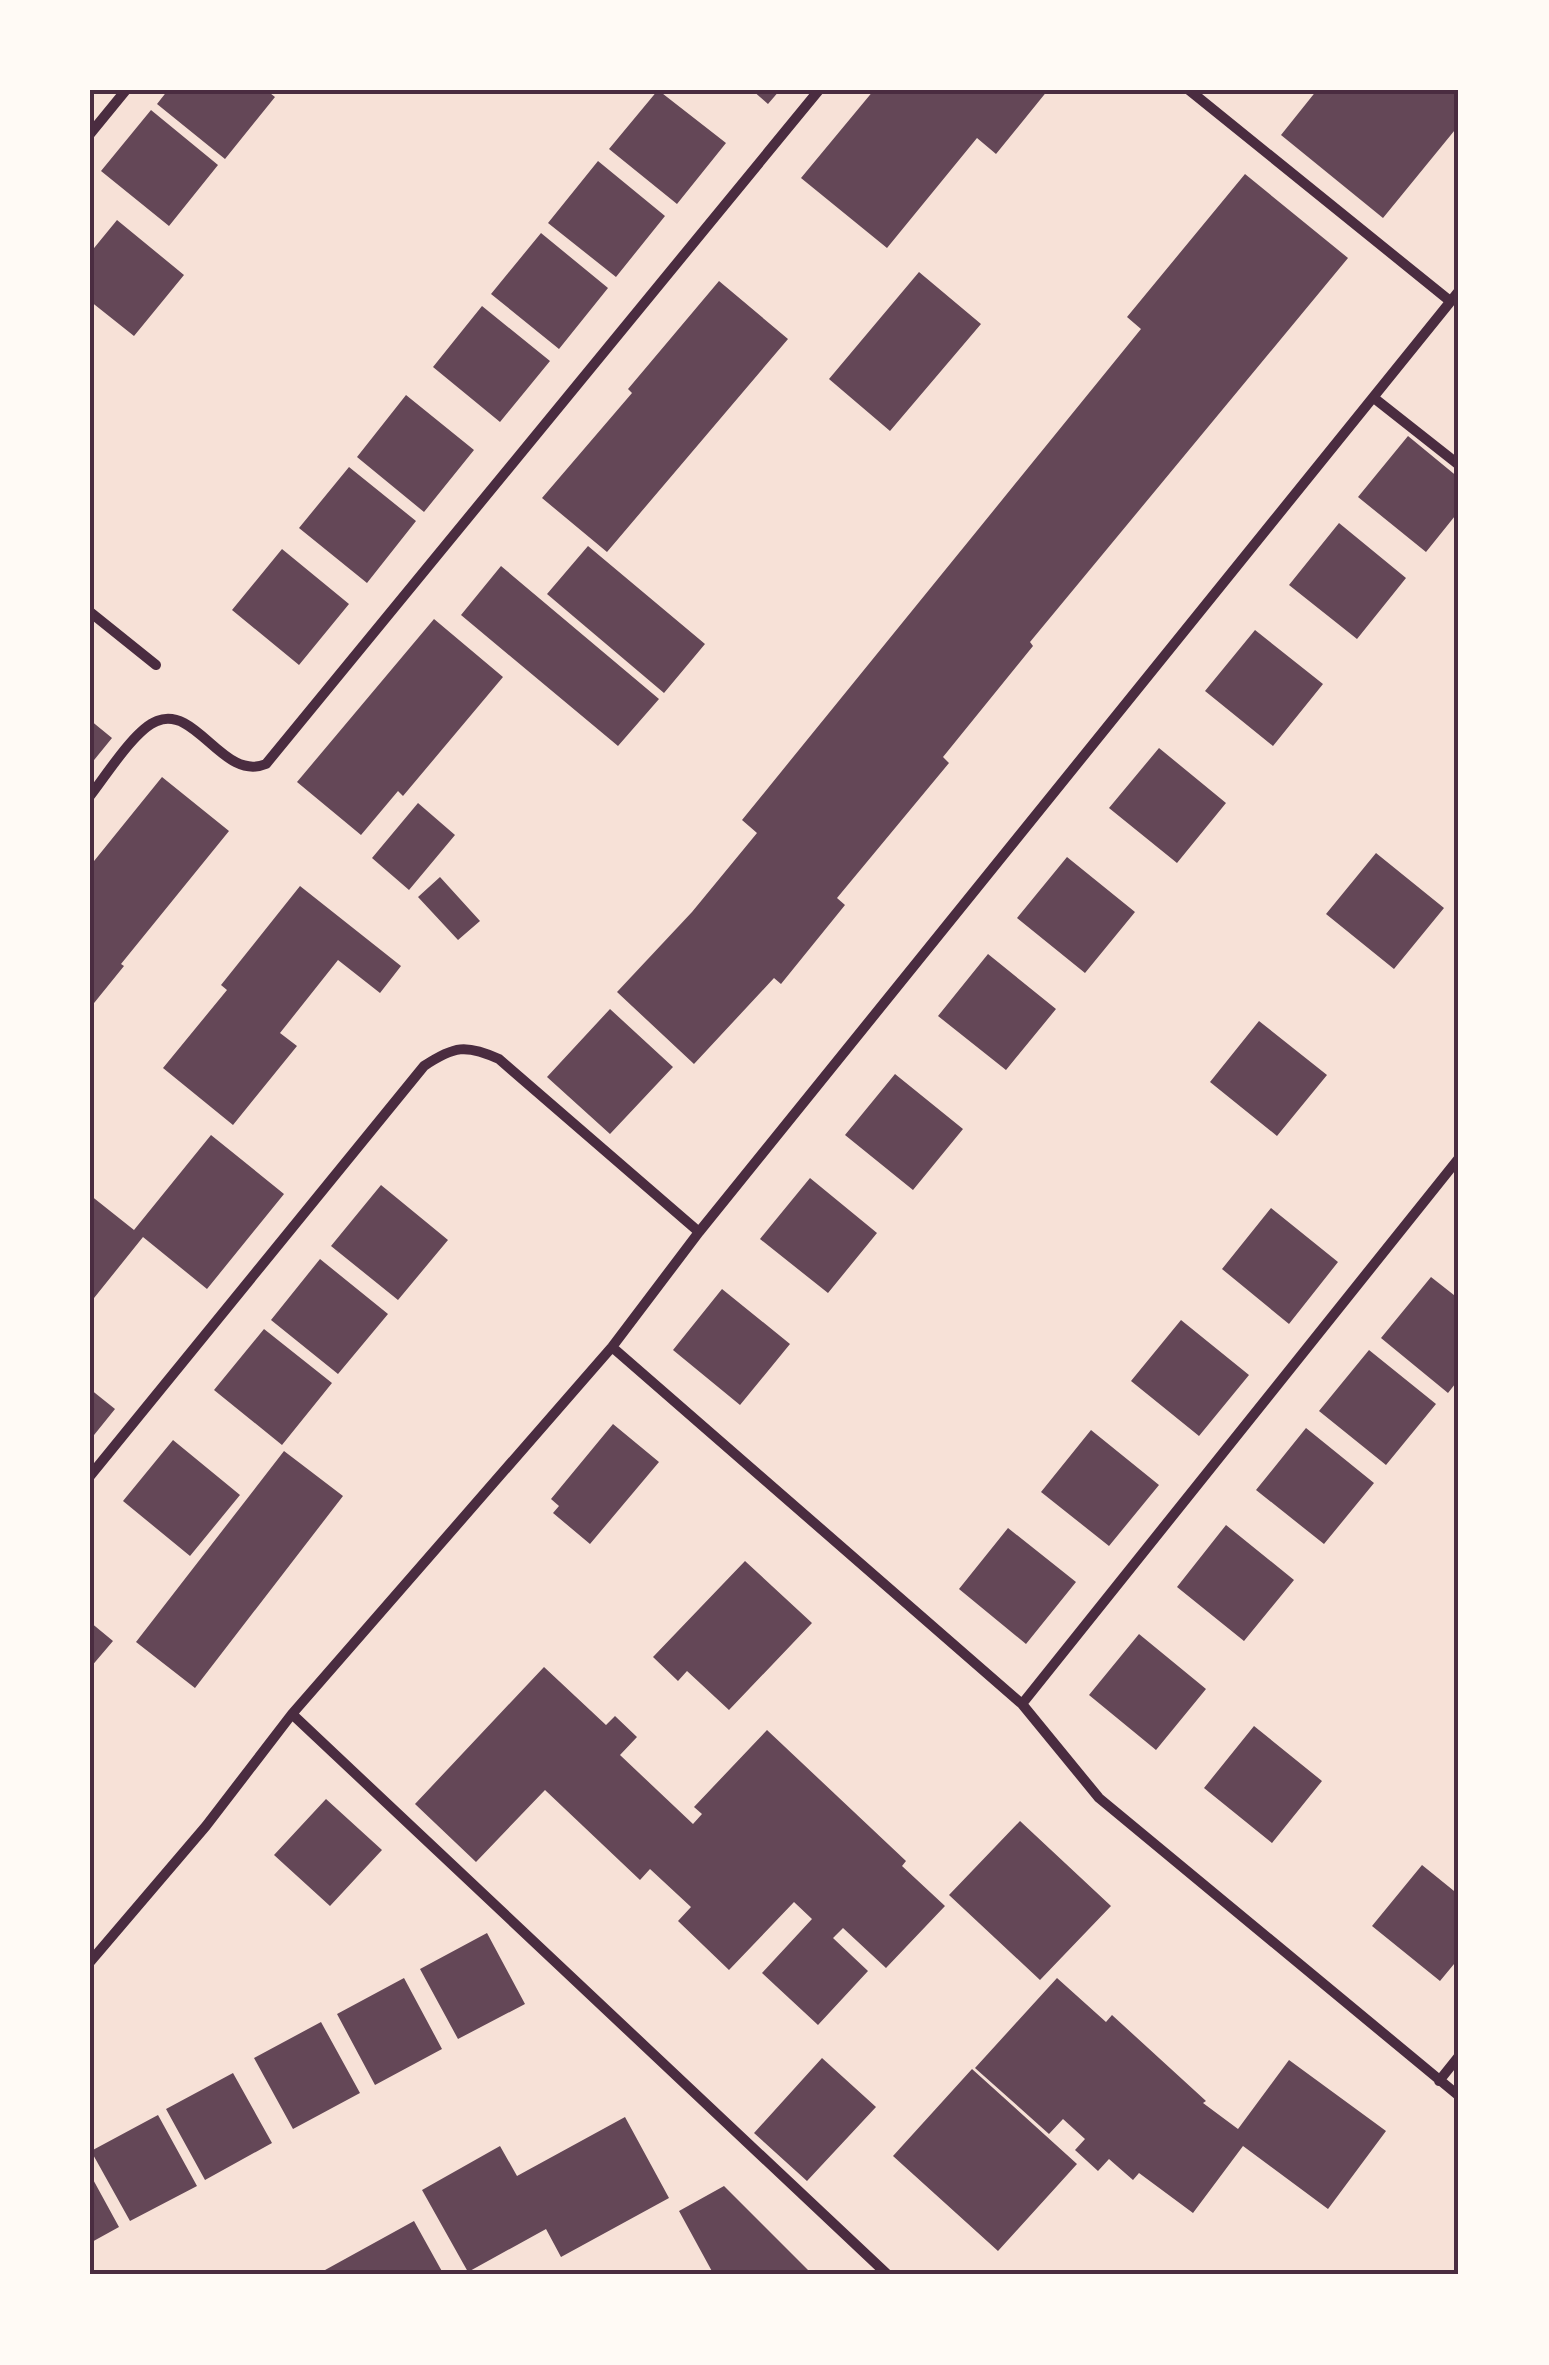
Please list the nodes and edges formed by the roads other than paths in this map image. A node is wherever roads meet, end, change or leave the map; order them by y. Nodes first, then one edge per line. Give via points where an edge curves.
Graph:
1 (126, 90) edge
2 (819, 90) edge
3 (1189, 90) edge
4 (90, 134) edge
5 (1459, 291) edge
6 (1450, 301) junction
7 (1374, 398) junction
8 (1459, 465) edge
9 (90, 612) edge
10 (156, 665) dead end
11 (90, 796) edge
12 (1459, 1158) edge
13 (700, 1232) junction
14 (612, 1347) junction
15 (90, 1476) edge
16 (1022, 1704) junction
17 (292, 1714) junction
18 (90, 1962) edge
19 (1459, 2056) edge
20 (1439, 2081) junction
21 (1459, 2096) edge
22 (888, 2275) edge

1 - 4 street
2 - 11 street via 272,757 256,768 236,763 187,725 158,720
3 - 6 street
5 - 6 street
6 - 7 street
7 - 8 street
7 - 13 street
9 - 10 street
12 - 16 street
13 - 14 street
13 - 15 street via 499,1059 474,1048 446,1051 424,1066
14 - 16 street
14 - 17 street
16 - 20 street via 1098,1798
17 - 18 street
17 - 22 street
19 - 20 street
20 - 21 street

